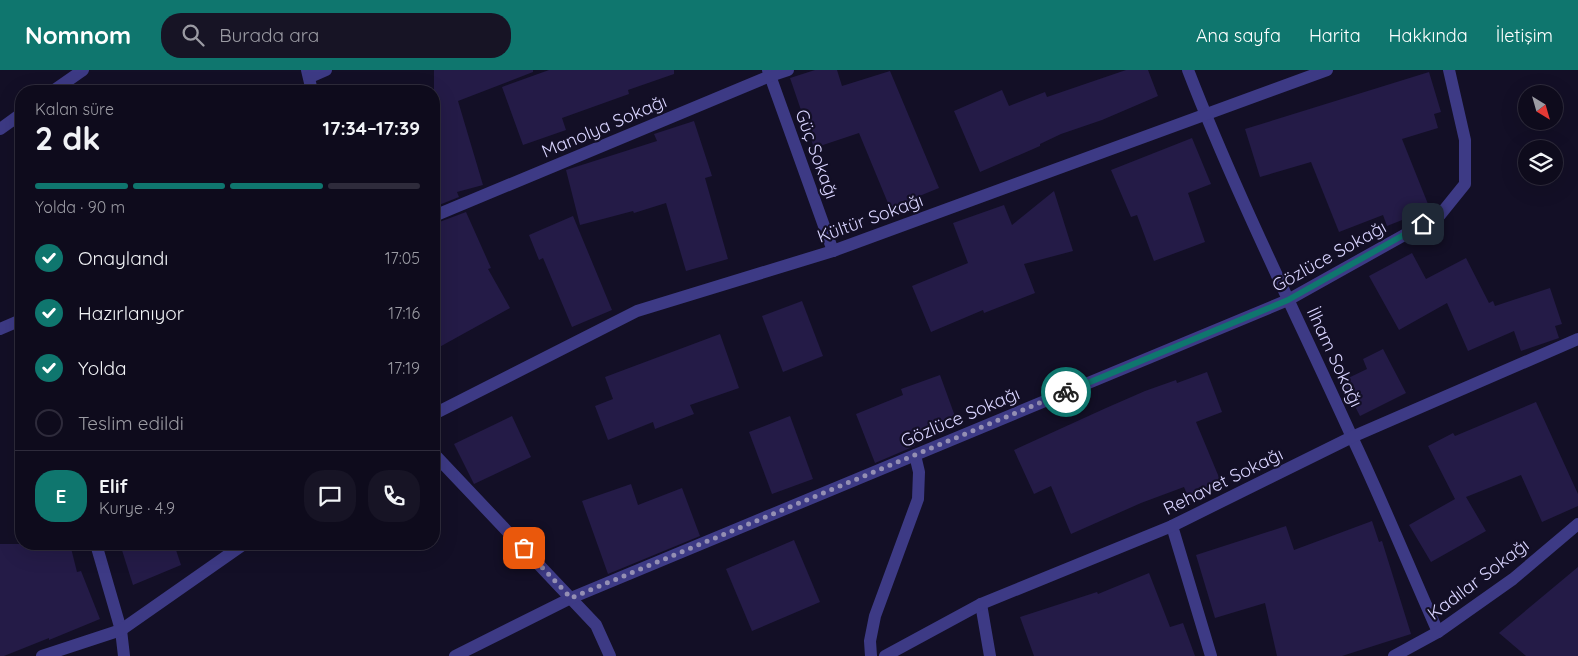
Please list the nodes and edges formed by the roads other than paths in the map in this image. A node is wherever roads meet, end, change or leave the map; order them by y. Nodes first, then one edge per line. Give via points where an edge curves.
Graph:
1 (83, 70) edge
2 (326, 70) edge
3 (788, 70) edge
4 (1188, 70) edge
5 (1327, 70) edge
6 (1448, 70) edge
7 (769, 73) edge
8 (309, 74) edge
9 (62, 85) edge
10 (1205, 113) junction
11 (15, 118) edge
12 (0, 129) edge
13 (440, 213) edge
14 (833, 251) junction
15 (1288, 300) junction
16 (15, 323) edge
17 (0, 329) edge
18 (1578, 339) edge
19 (440, 411) edge
20 (1352, 437) junction
21 (915, 455) junction
22 (440, 460) edge
23 (1578, 524) edge
24 (1172, 526) junction
25 (98, 550) edge
26 (235, 550) edge
27 (571, 598) junction
28 (981, 604) junction
29 (121, 630) junction
30 (1438, 632) junction
31 (42, 656) edge
32 (124, 656) edge
33 (455, 656) edge
34 (610, 656) edge
35 (871, 656) edge
36 (885, 656) edge
37 (990, 656) edge
38 (1211, 656) edge
39 (1394, 656) edge

1 - 9 street
2 - 8 street
3 - 7 street, Manolya Sokağı
4 - 10 street, İlham Sokağı
5 - 10 street, Kültür Sokağı
6 - 15 street, Gözlüce Sokağı via 1465,140 1465,184 1440,215
7 - 13 street, Manolya Sokağı
7 - 14 street, Güç Sokağı
10 - 14 street, Kültür Sokağı
10 - 15 street, İlham Sokağı
11 - 12 street
14 - 19 street, Kültür Sokağı via 637,311
15 - 20 street, İlham Sokağı
15 - 21 street, Gözlüce Sokağı
16 - 17 street
18 - 20 street, Rehavet Sokağı
20 - 24 street, Rehavet Sokağı
20 - 30 street, İlham Sokağı
21 - 27 street, Gözlüce Sokağı
21 - 35 street via 919,472 918,499 875,616
22 - 27 street
23 - 30 street, Kadılar Sokağı via 1513,579
24 - 28 street, Rehavet Sokağı
24 - 38 street
25 - 29 street
26 - 29 street
27 - 33 street, Gözlüce Sokağı
27 - 34 street via 596,625
28 - 36 street, Rehavet Sokağı
28 - 37 street
29 - 31 street
29 - 32 street
30 - 39 street, Kadılar Sokağı

